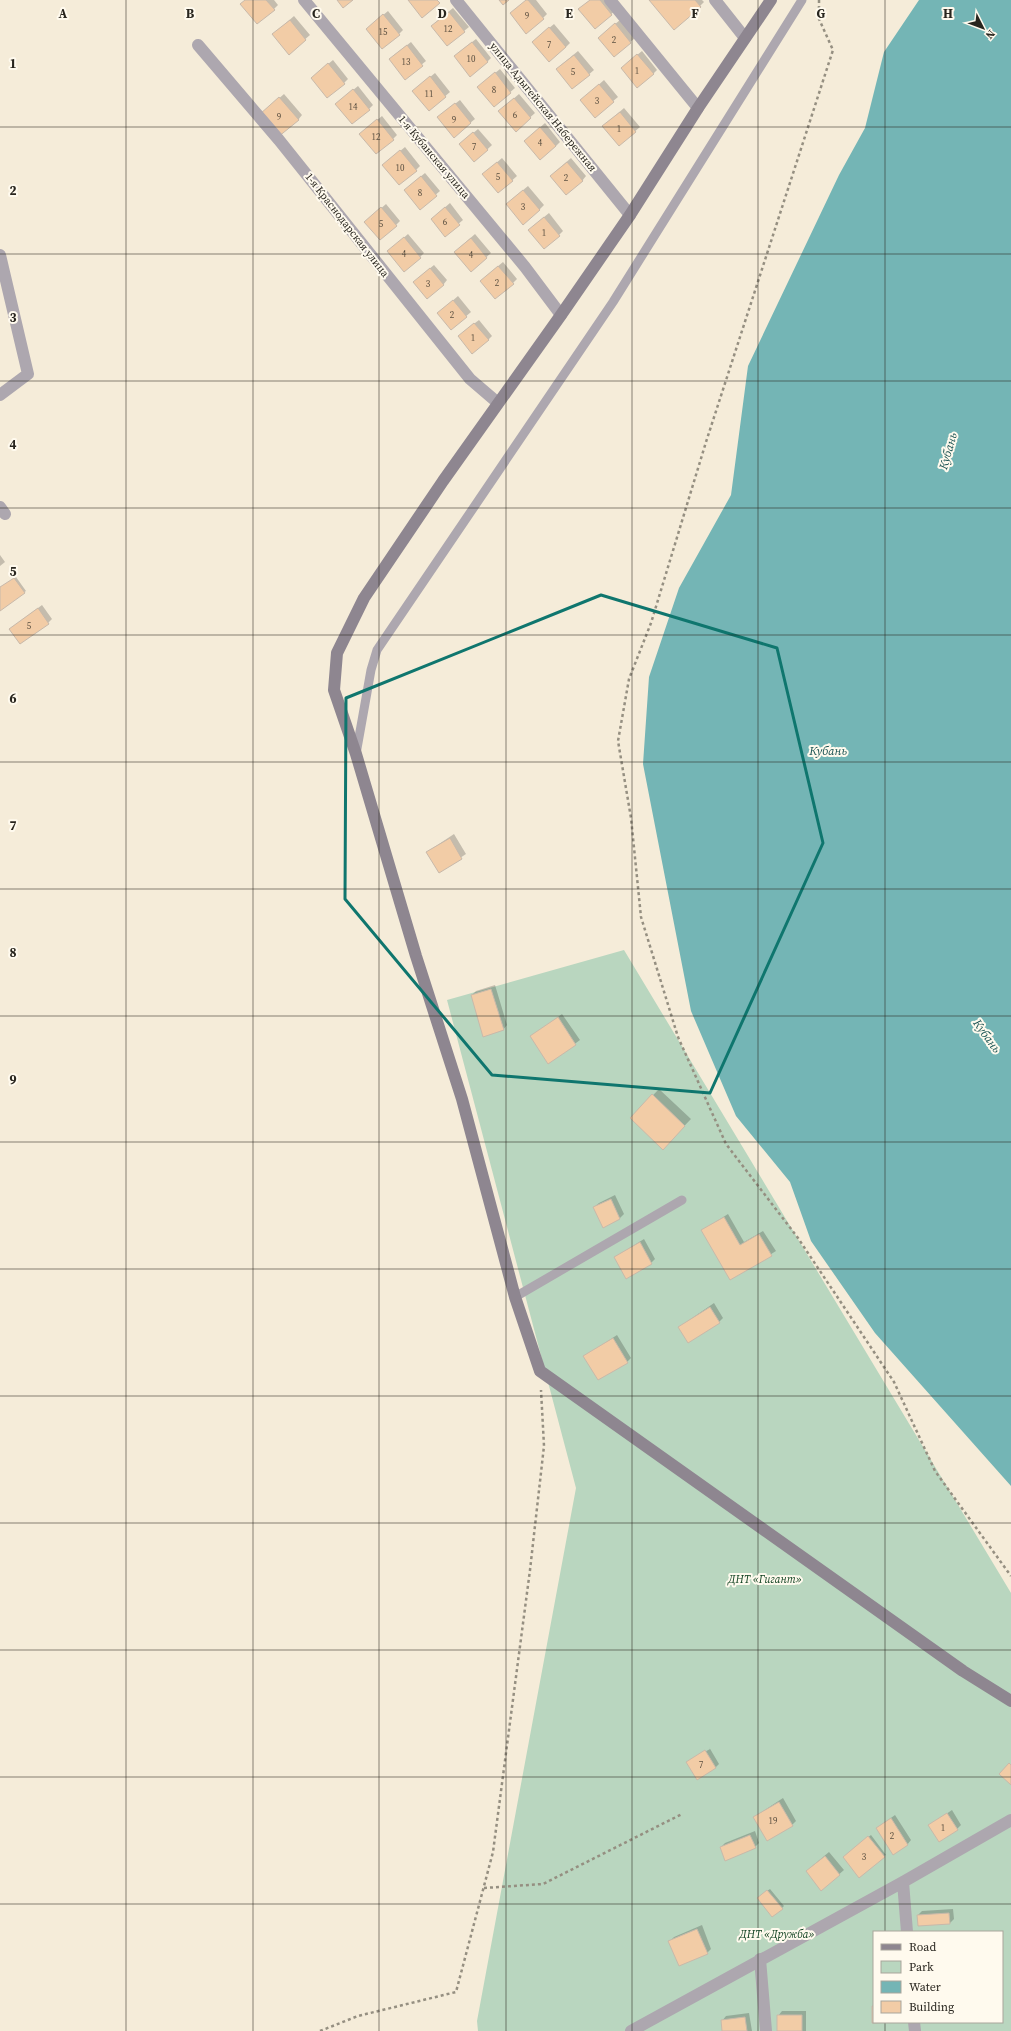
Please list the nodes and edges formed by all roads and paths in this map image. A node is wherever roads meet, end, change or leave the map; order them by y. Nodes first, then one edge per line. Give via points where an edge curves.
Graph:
1 (304, 0) edge
2 (456, 0) edge
3 (610, 0) edge
4 (715, 0) edge
5 (771, 0) edge
6 (802, 0) edge
7 (819, 0) edge
8 (745, 38) junction
9 (198, 45) dead end
10 (698, 108) junction
11 (630, 215) junction
12 (0, 255) edge
13 (561, 315) junction
14 (0, 395) edge
15 (498, 403) junction
16 (356, 754) junction
17 (682, 1200) dead end
18 (515, 1297) junction
19 (540, 1371) junction
20 (1011, 1576) edge
21 (1011, 1701) edge
22 (682, 1814) dead end
23 (1011, 1820) edge
24 (903, 1882) junction
25 (484, 1888) junction
26 (907, 1931) edge
27 (760, 1959) junction
28 (320, 2031) edge
29 (631, 2031) edge
30 (766, 2031) edge

1 - 13 street, 1-я Кубанская улица via 525,266
2 - 11 street, улица Адыгейская Набережная
3 - 10 street
4 - 8 street
5 - 8 street
6 - 16 lane via 612,302 376,650
7 - 20 path via 819,19 834,50 706,442 651,623 629,679 618,741 631,818 641,917 678,1037 726,1144 798,1238 894,1382 935,1471
8 - 10 street
9 - 15 street, 1-я Краснодарская улица via 280,140 470,379
10 - 11 street
11 - 13 street
12 - 14 street via 28,374
13 - 15 street
15 - 16 street via 364,598 337,654 334,690
16 - 18 street via 462,1099
17 - 18 lane
18 - 19 street
19 - 21 street via 963,1671
19 - 25 path via 544,1446 493,1852
22 - 25 path via 543,1884
23 - 24 street
24 - 26 street
24 - 27 street
25 - 28 path via 456,1992 358,2016
27 - 29 street
27 - 30 street

